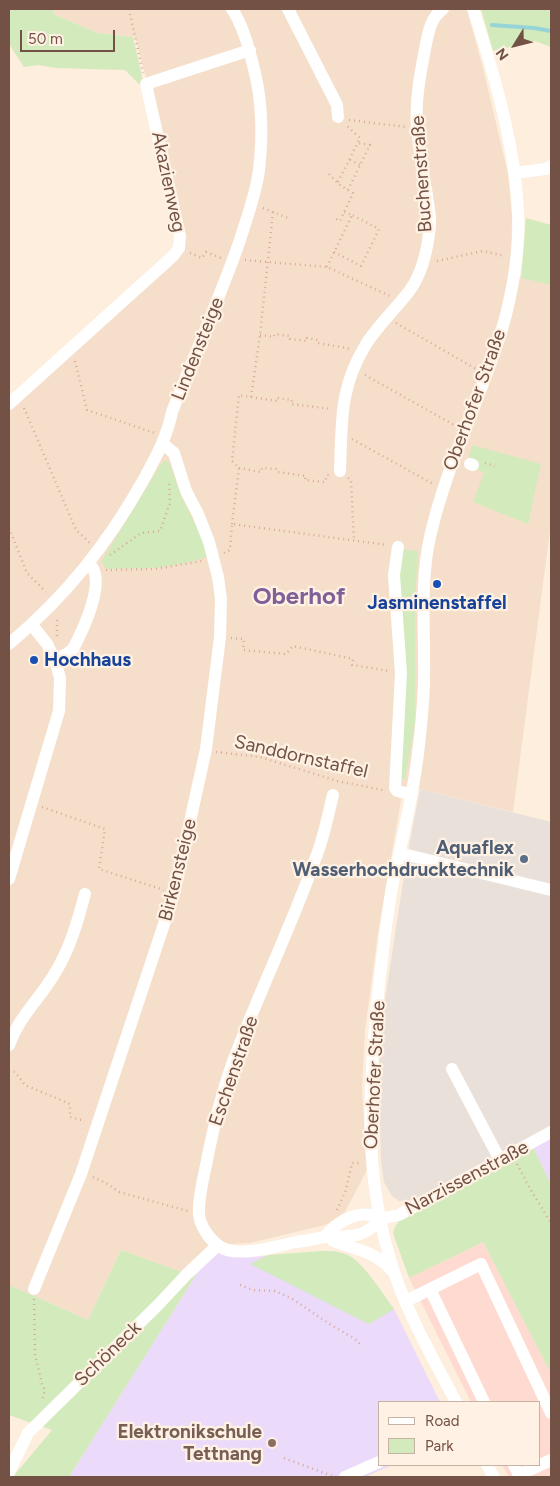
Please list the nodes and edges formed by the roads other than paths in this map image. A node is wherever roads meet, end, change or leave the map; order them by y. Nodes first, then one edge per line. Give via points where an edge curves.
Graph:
1 (232, 9) edge
2 (288, 9) edge
3 (443, 9) edge
4 (473, 9) edge
5 (250, 50) junction
6 (338, 117) road end
7 (551, 166) edge
8 (514, 173) junction
9 (15, 403) edge
10 (159, 439) junction
11 (335, 473) road end
12 (398, 547) road end
13 (91, 565) junction
14 (32, 625) junction
15 (9, 644) edge
16 (53, 655) junction
17 (411, 794) junction
18 (334, 795) dead end
19 (399, 853) junction
20 (9, 879) edge
21 (551, 890) edge
22 (86, 894) dead end
23 (9, 1045) edge
24 (452, 1069) dead end
25 (551, 1132) edge
26 (500, 1160) junction
27 (380, 1219) junction
28 (324, 1237) junction
29 (218, 1245) junction
30 (395, 1275) junction
31 (34, 1289) road end
32 (430, 1289) junction
33 (406, 1301) junction
34 (456, 1401) edge
35 (484, 1401) edge
36 (551, 1413) edge
37 (378, 1462) edge
38 (514, 1466) edge
39 (538, 1466) edge
40 (9, 1472) edge
41 (345, 1477) edge

1 - 5 street, Lindensteige
2 - 6 street via 337,105
3 - 11 street, Buchenstraße via 431,24 417,99 417,128 430,224 425,252 410,290 366,344 345,389
4 - 8 street, Oberhofer Straße via 498,95
5 - 9 street, Akazienweg via 146,84 180,236 179,248 66,351
5 - 10 street, Lindensteige via 259,89 261,140 252,204 226,280 172,412 168,430
7 - 8 street
8 - 17 street, Oberhofer Straße via 518,216 512,290 500,336 443,489 427,552 423,614 424,697
10 - 13 street, Lindensteige via 130,504
10 - 31 street, Birkensteige via 174,453 186,491 209,542 218,577 220,637 206,750 174,894 82,1174
12 - 17 street via 394,575 401,673 395,788
13 - 14 street, Lindensteige
13 - 16 street via 96,587 90,608 72,649 68,653
14 - 15 street, Lindensteige
14 - 16 street
16 - 20 street via 60,678 60,711
17 - 19 street, Oberhofer Straße
18 - 29 street, Eschenstraße via 317,855 231,1067 216,1118 199,1213 208,1235
19 - 21 street
19 - 27 street, Oberhofer Straße via 385,936 370,1086 371,1162
22 - 23 street via 61,963 20,1020
24 - 26 street
25 - 26 street, Narzissenstraße
26 - 27 street, Narzissenstraße via 399,1215
27 - 28 street via 368,1231 350,1237
27 - 28 street via 361,1213 348,1218
27 - 30 street, Oberhofer Straße
28 - 29 street via 253,1250 236,1251
28 - 30 street via 376,1256
29 - 40 street, Schöneck via 28,1433
30 - 33 street, Oberhofer Straße
32 - 33 street
32 - 35 street
32 - 36 street via 481,1264
33 - 34 street, Oberhofer Straße
37 - 41 street
38 - 39 street via 519,1475

